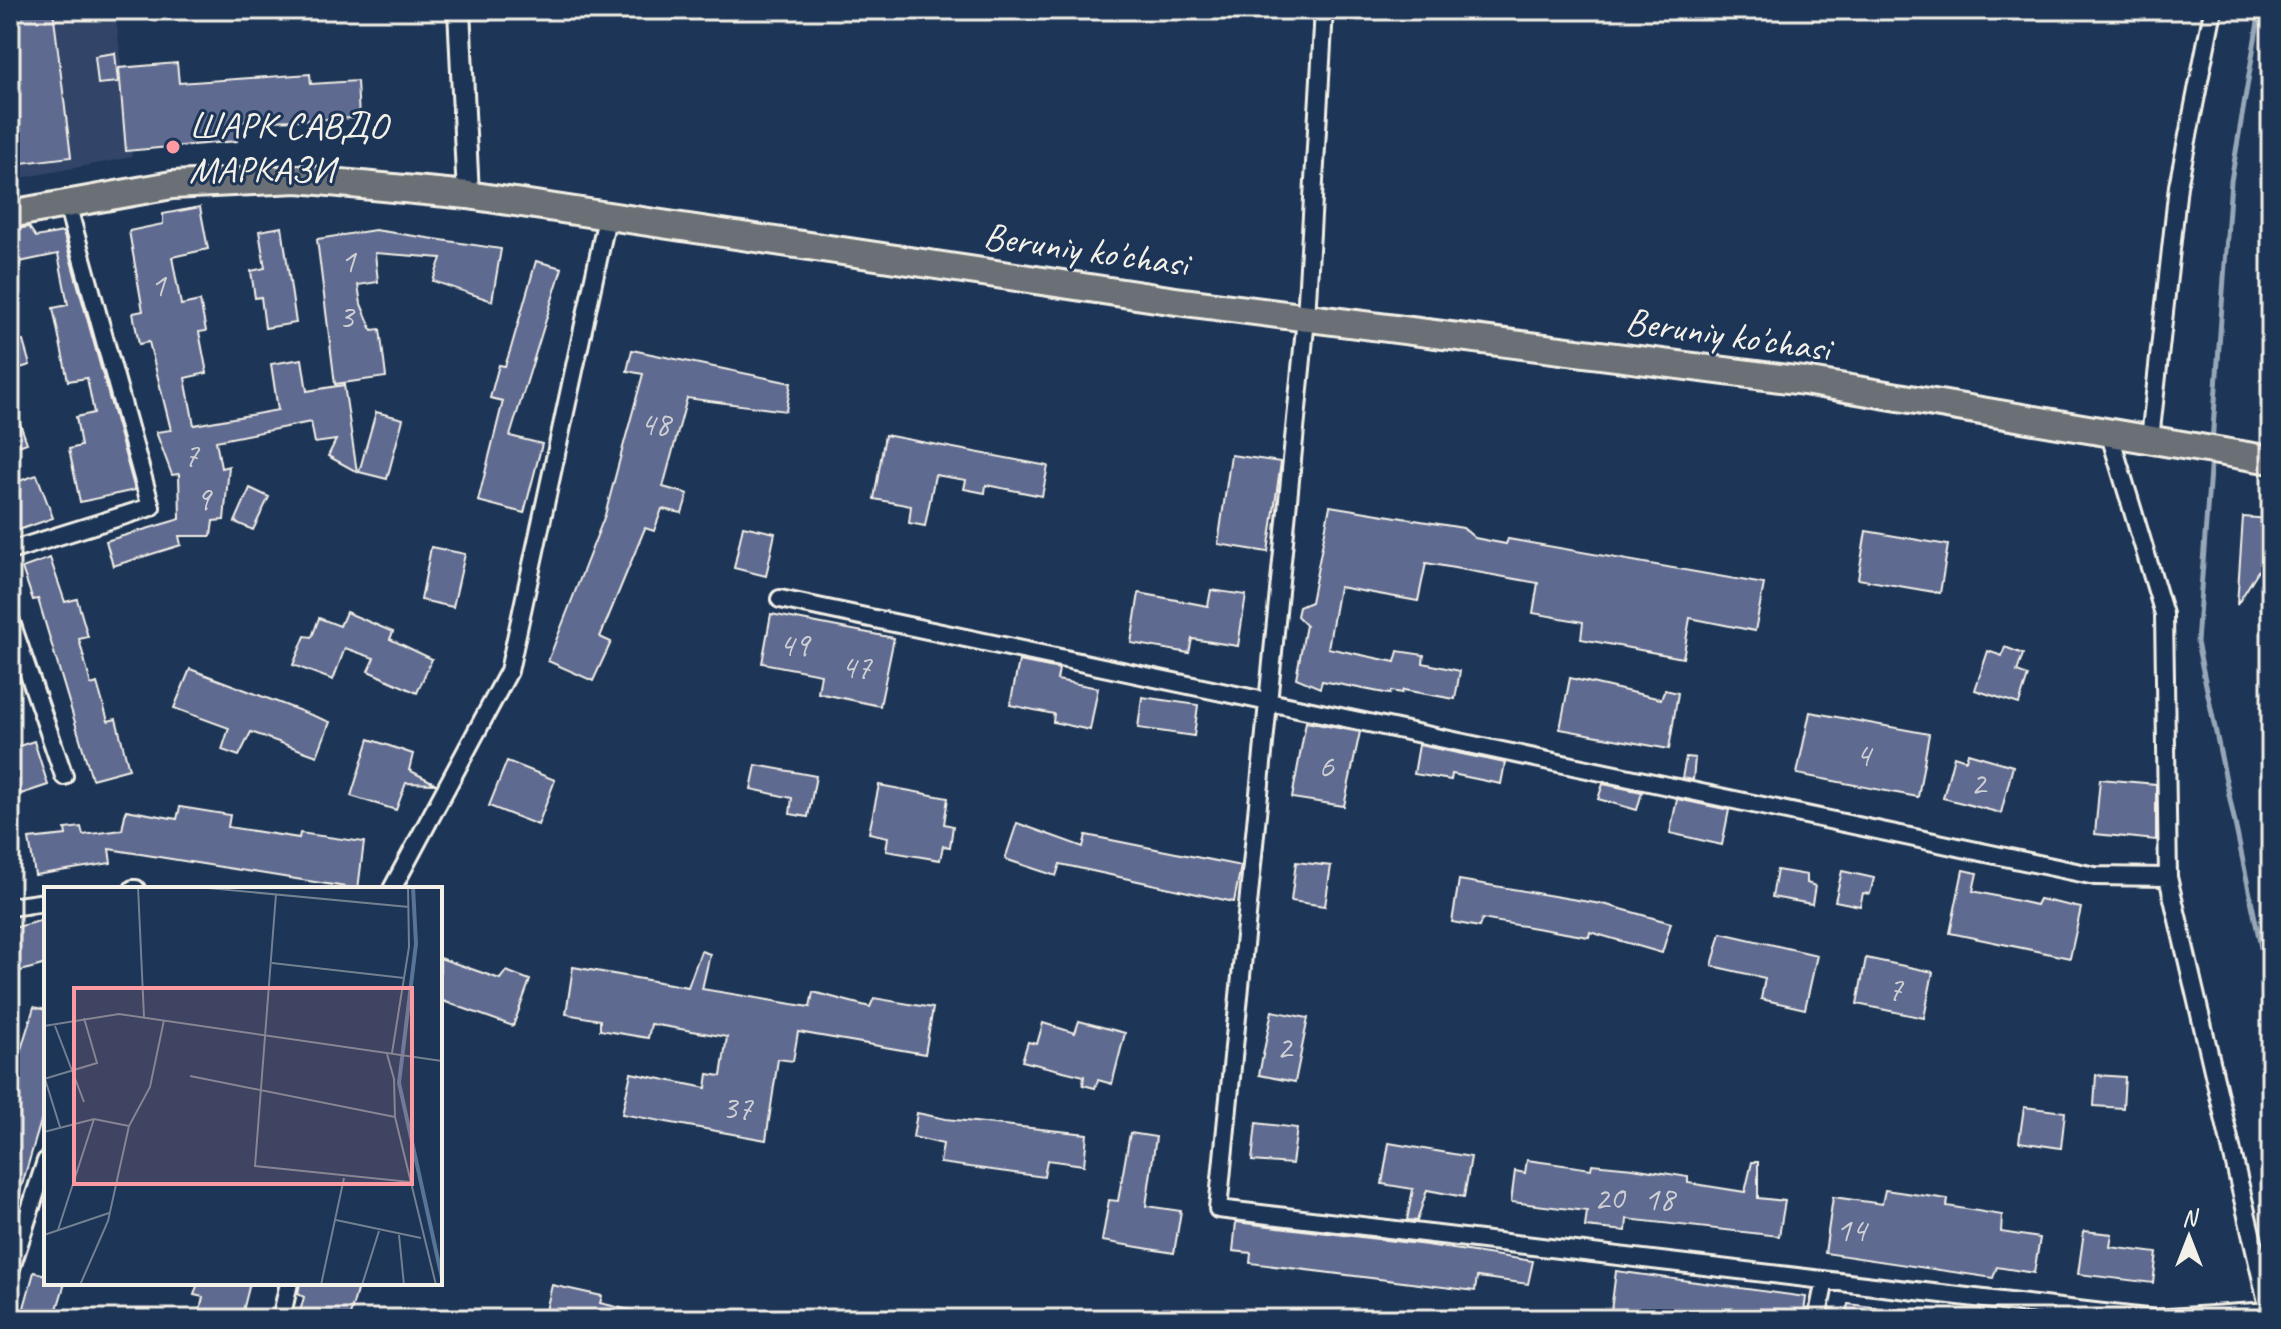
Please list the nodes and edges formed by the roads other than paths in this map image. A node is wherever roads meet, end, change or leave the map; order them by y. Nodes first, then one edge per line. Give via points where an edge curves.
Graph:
1 (459, 10) edge
2 (1324, 10) edge
3 (2213, 10) edge
4 (468, 195) junction
5 (67, 204) junction
6 (10, 214) edge
7 (607, 218) junction
8 (1306, 318) junction
9 (2109, 432) junction
10 (2150, 439) junction
11 (2271, 460) edge
12 (10, 551) edge
13 (780, 599) dead end
14 (10, 619) edge
15 (1268, 703) junction
16 (64, 776) dead end
17 (2168, 877) junction
18 (393, 887) edge
19 (44, 902) edge
20 (10, 907) edge
21 (44, 1167) edge
22 (10, 1271) edge
23 (1825, 1280) junction
24 (289, 1285) edge
25 (2270, 1315) edge
26 (281, 1319) edge
27 (1817, 1319) edge

1 - 4 street
2 - 8 street
3 - 10 street via 2178,186
4 - 5 main road, Beruniy ko'chasi via 298,179 172,185
4 - 7 main road, Beruniy ko'chasi
5 - 6 main road, Beruniy ko'chasi
5 - 12 street via 151,507
7 - 8 main road, Beruniy ko'chasi
7 - 18 street via 509,671
8 - 9 main road, Beruniy ko'chasi via 1804,381
8 - 15 street
9 - 10 main road, Beruniy ko'chasi
9 - 17 street via 2164,614
10 - 11 main road, Beruniy ko'chasi
13 - 15 street
14 - 16 street
15 - 17 street via 2095,876
15 - 23 street via 1218,1209
17 - 25 street
19 - 20 street
21 - 22 street
23 - 25 street via 2155,1319
23 - 27 street
24 - 26 street

